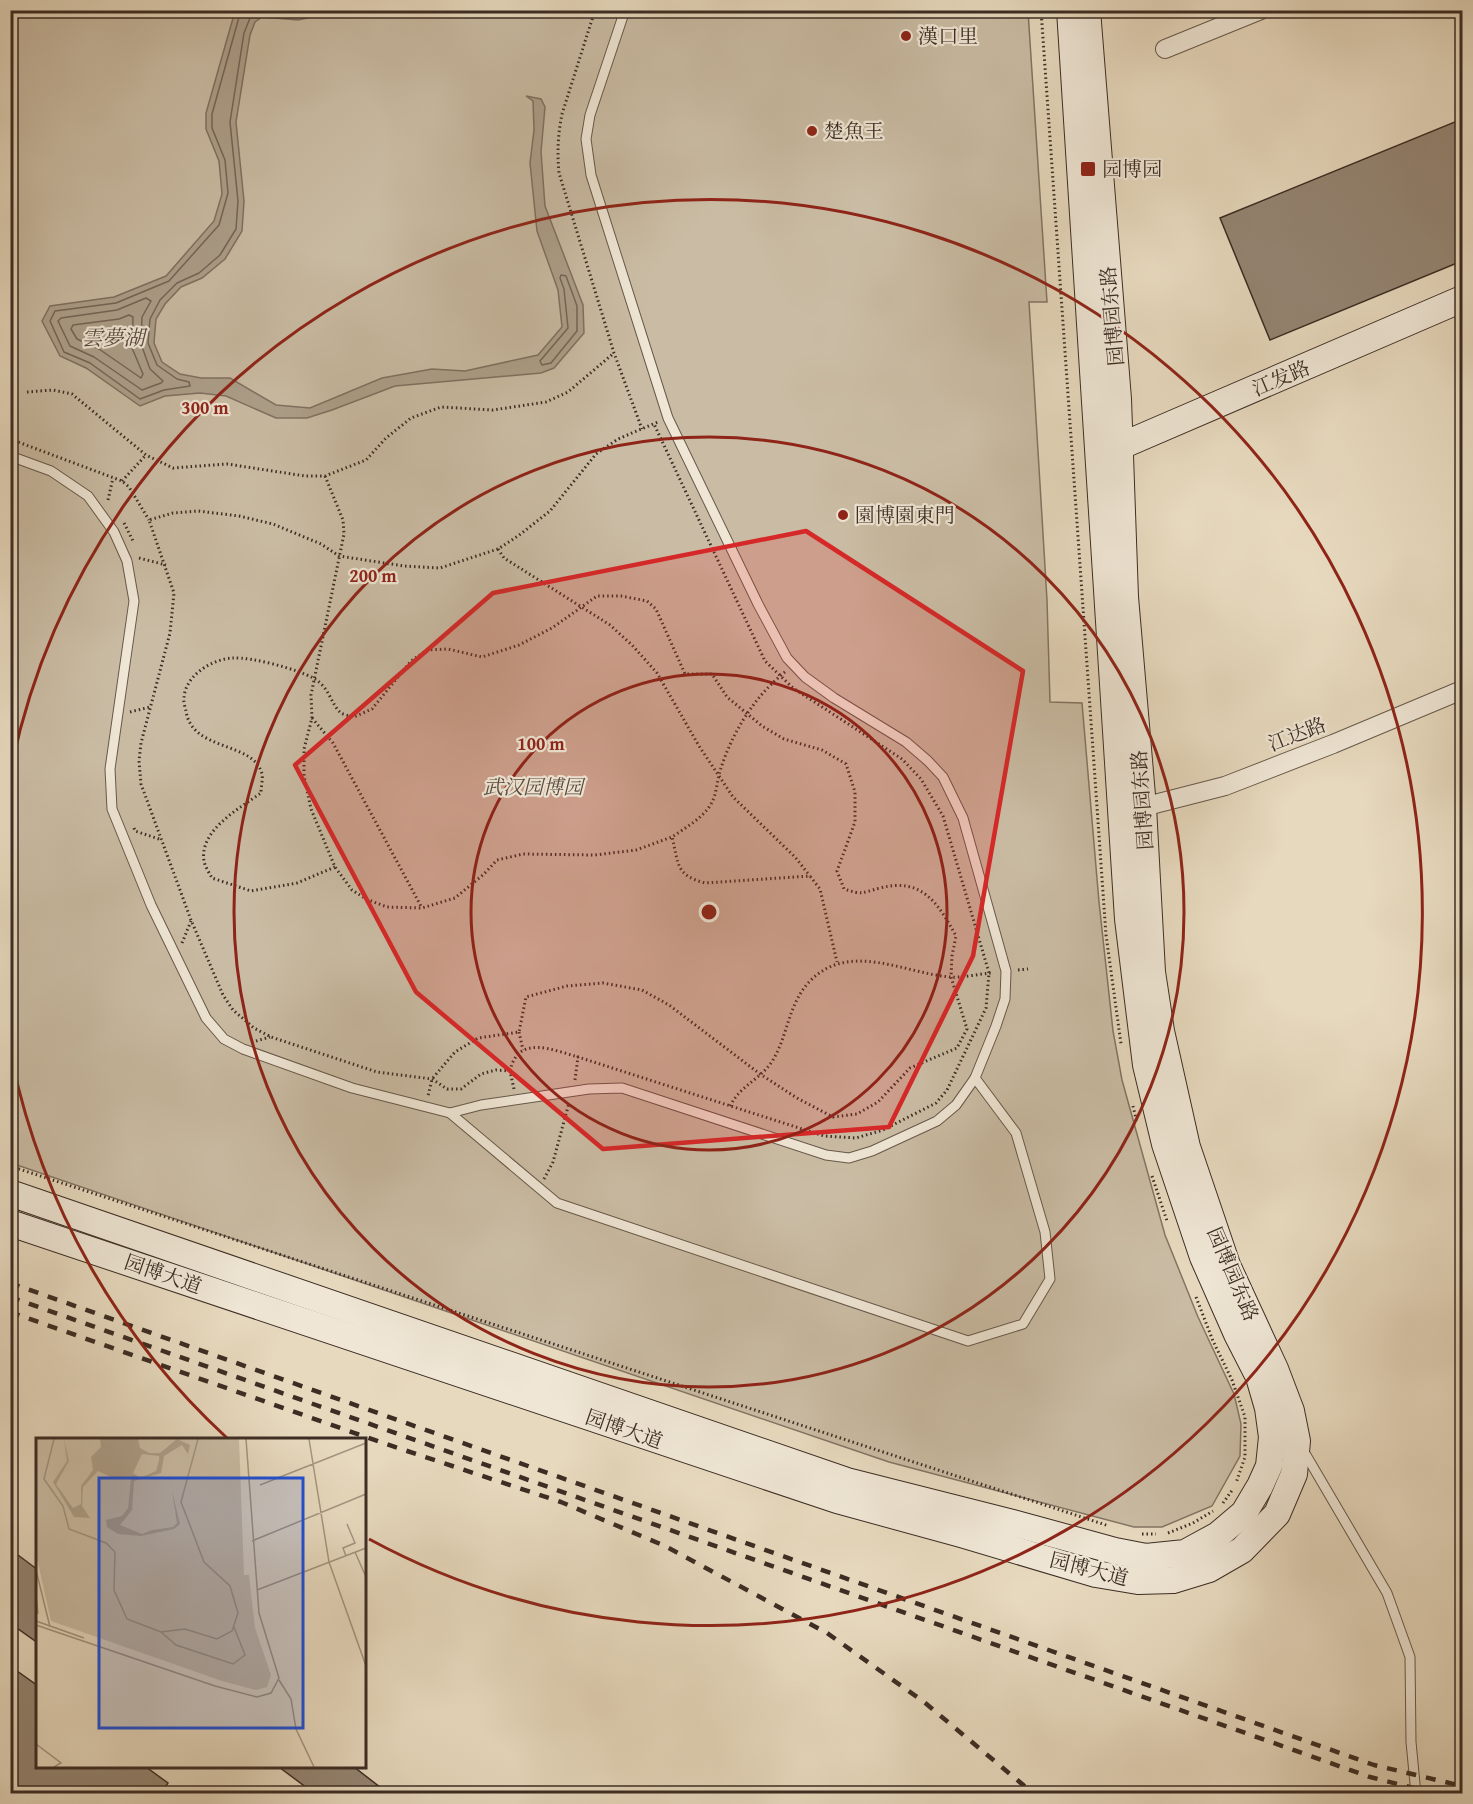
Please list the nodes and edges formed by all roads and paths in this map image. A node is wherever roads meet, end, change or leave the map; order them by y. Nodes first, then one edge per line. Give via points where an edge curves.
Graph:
1 (595, 10) edge
2 (625, 10) edge
3 (1041, 10) edge
4 (1070, 10) edge
5 (1087, 10) edge
6 (1261, 10) edge
7 (1165, 49) dead end
8 (1462, 299) edge
9 (614, 353) junction
10 (27, 392) dead end
11 (668, 418) junction
12 (654, 424) junction
13 (642, 429) junction
14 (10, 439) edge
15 (1109, 452) junction
16 (146, 455) junction
17 (10, 456) edge
18 (325, 476) junction
19 (113, 478) junction
20 (122, 481) junction
21 (114, 509) dead end
22 (122, 519) dead end
23 (149, 520) junction
24 (498, 549) junction
25 (339, 556) junction
26 (166, 565) junction
27 (581, 607) junction
28 (794, 665) junction
29 (780, 676) junction
30 (314, 678) junction
31 (1462, 690) edge
32 (150, 707) junction
33 (129, 712) dead end
34 (747, 714) junction
35 (312, 718) junction
36 (718, 776) junction
37 (1143, 807) junction
38 (132, 821) dead end
39 (672, 837) junction
40 (162, 840) junction
41 (335, 867) junction
42 (810, 876) junction
43 (422, 908) junction
44 (192, 920) junction
45 (182, 944) dead end
46 (837, 962) junction
47 (1028, 969) dead end
48 (1006, 971) junction
49 (989, 973) junction
50 (951, 977) junction
51 (519, 1032) junction
52 (271, 1037) junction
53 (249, 1040) dead end
54 (1122, 1047) dead end
55 (523, 1050) junction
56 (578, 1057) junction
57 (510, 1071) junction
58 (760, 1074) junction
59 (975, 1078) junction
60 (432, 1079) junction
61 (524, 1088) dead end
62 (574, 1091) junction
63 (1131, 1096) dead end
64 (730, 1106) junction
65 (426, 1107) junction
66 (450, 1113) junction
67 (1138, 1126) dead end
68 (10, 1166) edge
69 (1150, 1168) dead end
70 (539, 1188) junction
71 (10, 1193) edge
72 (1167, 1221) dead end
73 (10, 1223) edge
74 (1197, 1297) dead end
75 (1296, 1454) junction
76 (1110, 1527) dead end
77 (1133, 1534) dead end
78 (1218, 1536) joint
79 (1242, 1550) joint
80 (1416, 1794) edge

1 - 9 path via 562,114 557,154 559,172
2 - 11 lane via 590,115 586,139 591,175
3 - 54 path via 1106,935
4 - 15 main road, 园博园东路
5 - 15 main road, 园博园东路 via 1118,399
6 - 7 street
8 - 15 main road, 江发路
9 - 13 path
9 - 18 path via 568,392 546,402 493,410 441,407 411,418 366,460
10 - 16 path via 53,390 72,394
11 - 12 path
11 - 28 lane via 758,604
12 - 13 path
12 - 29 path via 765,660
13 - 24 path via 596,454 550,511
14 - 19 path
15 - 37 main road, 园博园东路
15 - 78 main road, 园博园东路 via 1128,920 1146,1065 1165,1144 1195,1234 1218,1295 1259,1377 1272,1437 1269,1466 1260,1486 1244,1513
16 - 18 path via 173,468 227,464
16 - 20 path
17 - 65 lane via 51,471 88,496 114,532 127,561 134,601 110,769 112,808 151,905 206,1018 224,1039 243,1049 352,1088
18 - 25 path via 343,520
19 - 20 path
19 - 21 path via 107,500
20 - 23 path
22 - 26 path via 140,559
23 - 25 path via 198,511 239,516 273,524
23 - 26 path
24 - 25 path via 440,568
24 - 27 path via 504,558
25 - 30 path
26 - 32 path via 174,593 170,633
27 - 30 path via 519,645 482,657 448,649 427,651 411,661 372,709 354,717 341,712
27 - 34 path via 597,596 647,601 656,609 685,674 712,674 727,697
27 - 36 path via 610,625 657,673
28 - 29 path
28 - 48 lane via 834,698 906,742 943,777 963,818
29 - 34 path
29 - 49 path via 902,759 921,779 943,816
30 - 35 path
30 - 41 path via 295,670 234,658 214,662 192,677 183,697 187,717 201,736 251,757 262,774 261,793 222,822 206,842 204,862 212,878 251,891 297,883
31 - 37 street, 江达路 via 1225,786
32 - 33 path
32 - 40 path via 141,743 141,784
34 - 36 path
34 - 50 path via 784,739 822,750 846,764 855,792 855,822 837,871 844,889 861,894 882,887 909,885 926,893 943,911 956,936
35 - 41 path via 304,749 304,776 311,809
35 - 43 path via 333,744
36 - 39 path via 711,804 696,821
36 - 42 path via 733,797
37 - 75 main road, 园博园东路 via 1152,972 1184,1136 1227,1265 1291,1411
38 - 40 path via 135,831
39 - 42 path via 681,871 705,883
39 - 43 path via 636,850 595,855 523,854 497,860 455,898
40 - 44 path
41 - 43 path via 352,890 366,899 387,907
42 - 46 path via 820,889
44 - 45 path
44 - 52 path via 233,1010
46 - 50 path via 879,962
46 - 58 path via 811,981 793,1006 771,1063
47 - 48 path
48 - 49 path
48 - 59 lane via 1005,999
49 - 50 path
49 - 64 path via 986,1008 947,1090 936,1103 883,1130 856,1138 825,1136
50 - 58 path via 967,1029 957,1048 910,1068 878,1102 857,1114 833,1117
51 - 55 path
51 - 58 path via 526,997 567,986 603,983 642,990 669,1005
51 - 60 path via 478,1038 455,1052
52 - 53 path
52 - 60 path via 376,1072
55 - 56 path via 539,1047
55 - 57 path via 512,1060
56 - 62 path
56 - 64 path
57 - 60 path via 481,1074 461,1089 447,1089
57 - 61 path via 514,1090
58 - 64 path via 736,1094
59 - 62 lane via 956,1105 937,1120 849,1158 826,1155 622,1088
59 - 70 lane via 1016,1133 1045,1232 1050,1279 1023,1324 968,1341 556,1203
60 - 65 path
62 - 66 lane
62 - 70 path via 553,1162
63 - 67 path
65 - 66 lane
66 - 70 lane
68 - 76 path
69 - 72 path
71 - 78 main road, 园博大道 via 847,1481 1146,1557 1185,1553
73 - 79 main road, 园博大道 via 837,1500 1096,1574 1138,1581 1173,1580 1209,1569
74 - 77 path via 1245,1417 1245,1458 1236,1485 1220,1506 1166,1534
75 - 79 main road, 园博园东路 via 1294,1474 1277,1514
75 - 80 lane via 1306,1455 1387,1593 1410,1658

